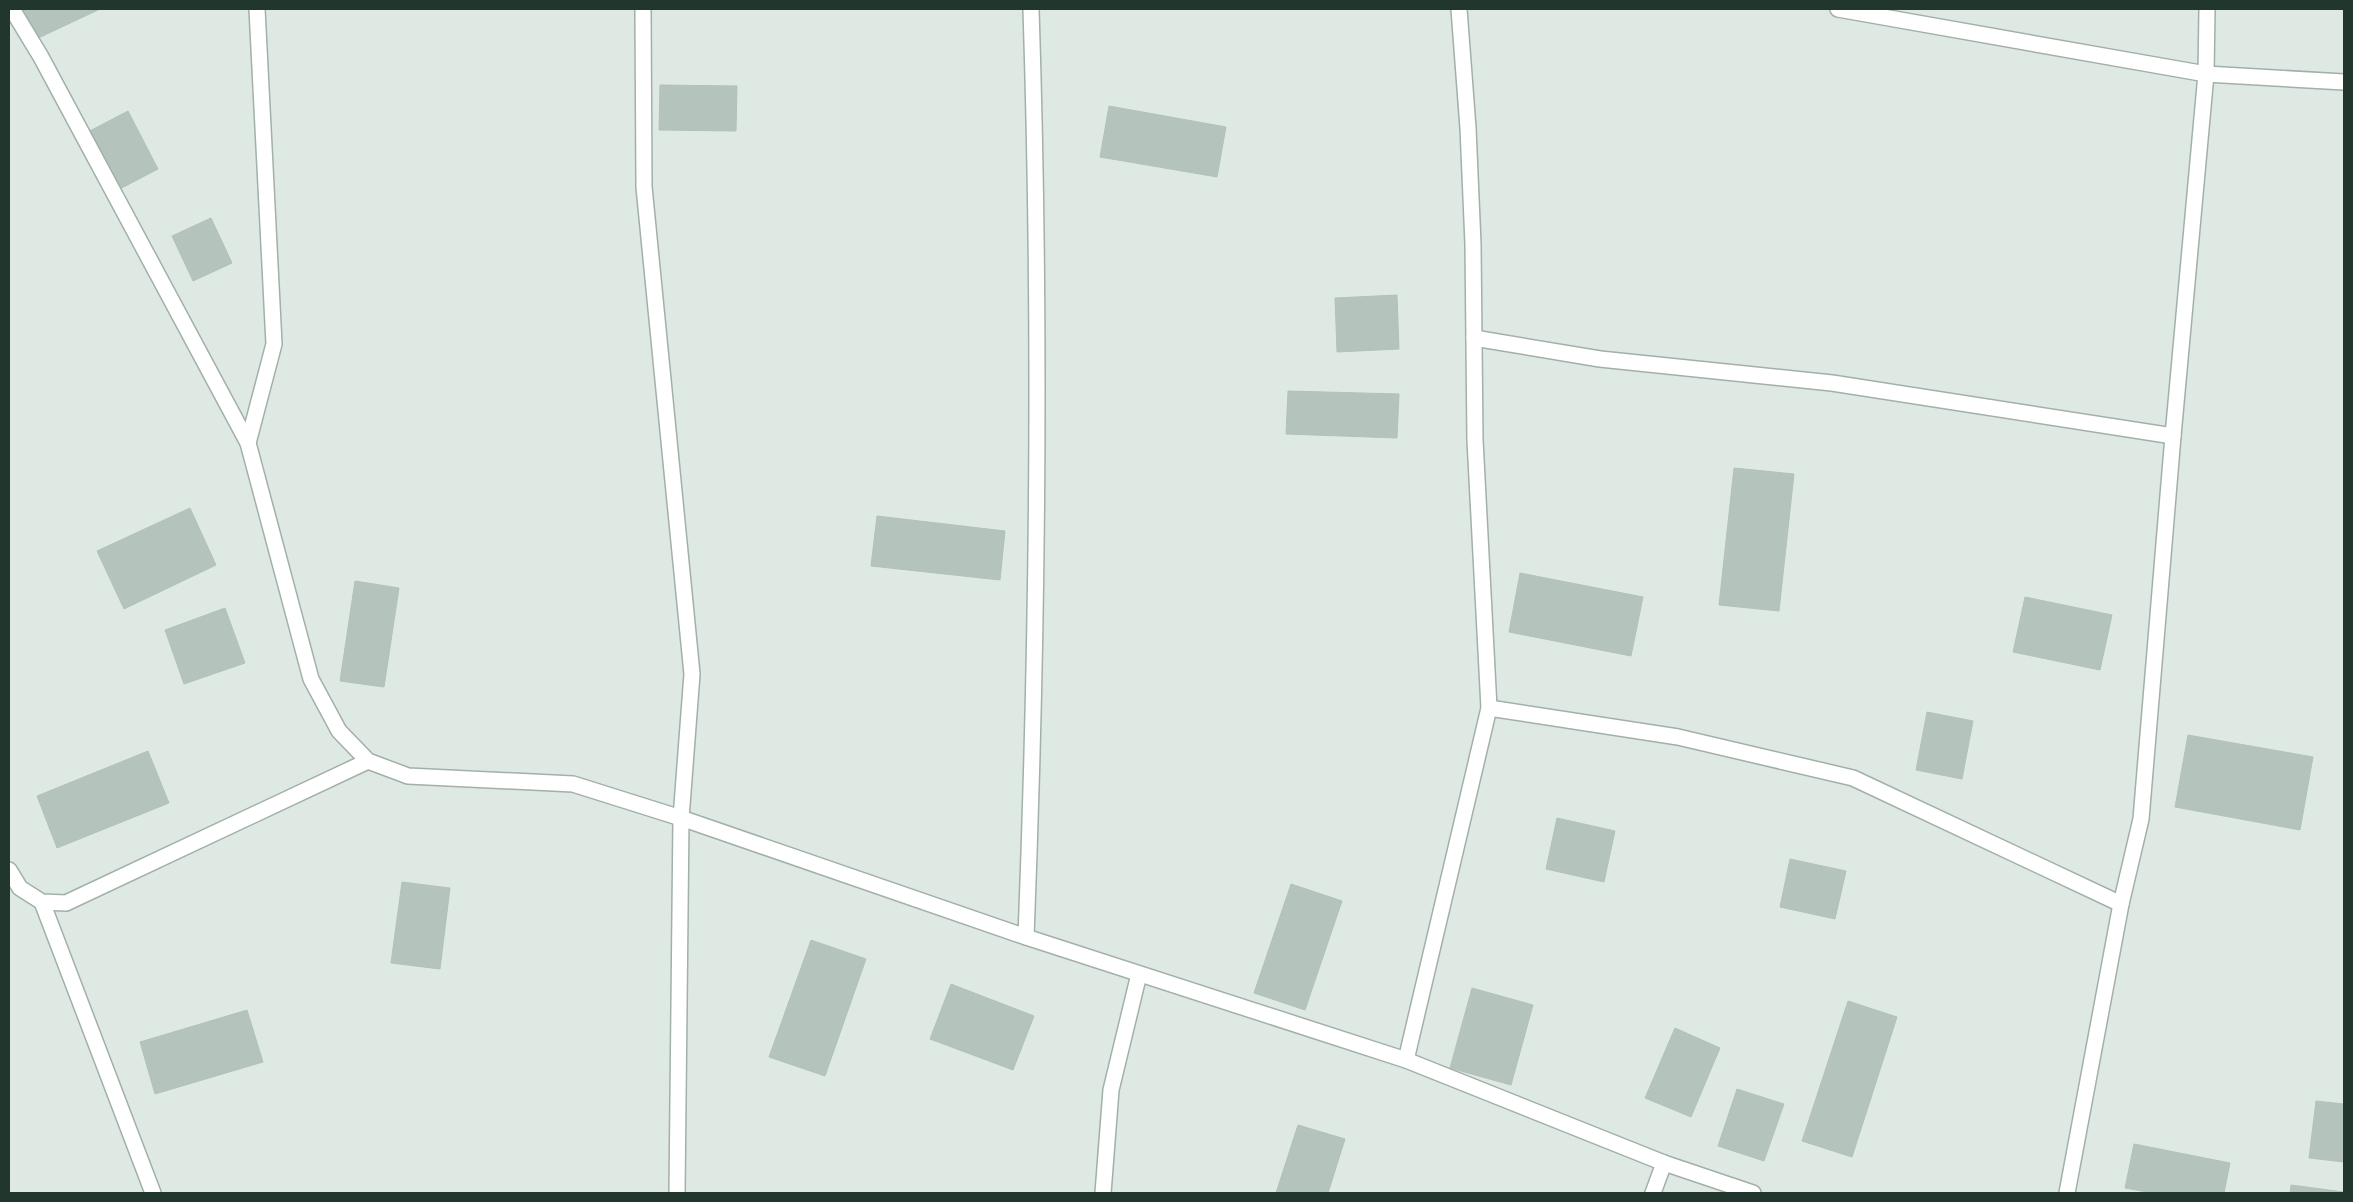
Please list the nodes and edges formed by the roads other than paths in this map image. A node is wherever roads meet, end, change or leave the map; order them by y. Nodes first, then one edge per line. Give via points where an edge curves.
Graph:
1 (12, 9) edge
2 (257, 9) edge
3 (643, 9) edge
4 (1031, 9) edge
5 (1460, 9) edge
6 (1838, 9) edge
7 (2207, 9) edge
8 (2206, 74) junction
9 (2344, 82) edge
10 (1474, 338) junction
11 (2173, 436) junction
12 (248, 443) junction
13 (1489, 708) junction
14 (368, 761) junction
15 (681, 818) junction
16 (9, 870) edge
17 (42, 902) junction
18 (2121, 904) junction
19 (1026, 937) junction
20 (1139, 974) junction
21 (1406, 1060) junction
22 (1664, 1163) junction
23 (153, 1193) edge
24 (676, 1193) edge
25 (1103, 1193) edge
26 (1652, 1193) edge
27 (1753, 1193) edge
28 (2067, 1193) edge

1 - 12 street via 41,57
2 - 12 street via 274,344
3 - 15 street via 644,187 692,674
4 - 19 street via 1036,142 1038,404 1033,760
5 - 10 street via 1468,128
6 - 8 street
7 - 8 street
8 - 9 street
8 - 11 street
10 - 11 street via 1600,359 1832,383
10 - 13 street via 1475,440
11 - 18 street via 2141,819
12 - 14 street via 311,678 339,731
13 - 18 street via 1678,737 1853,778
13 - 21 street
14 - 15 street via 408,776 573,784
14 - 17 street via 66,903
15 - 19 street
15 - 24 street
16 - 17 street via 20,888
17 - 23 street
18 - 28 street
19 - 20 street
20 - 21 street
20 - 25 street via 1111,1090
21 - 22 street
22 - 26 street
22 - 27 street

